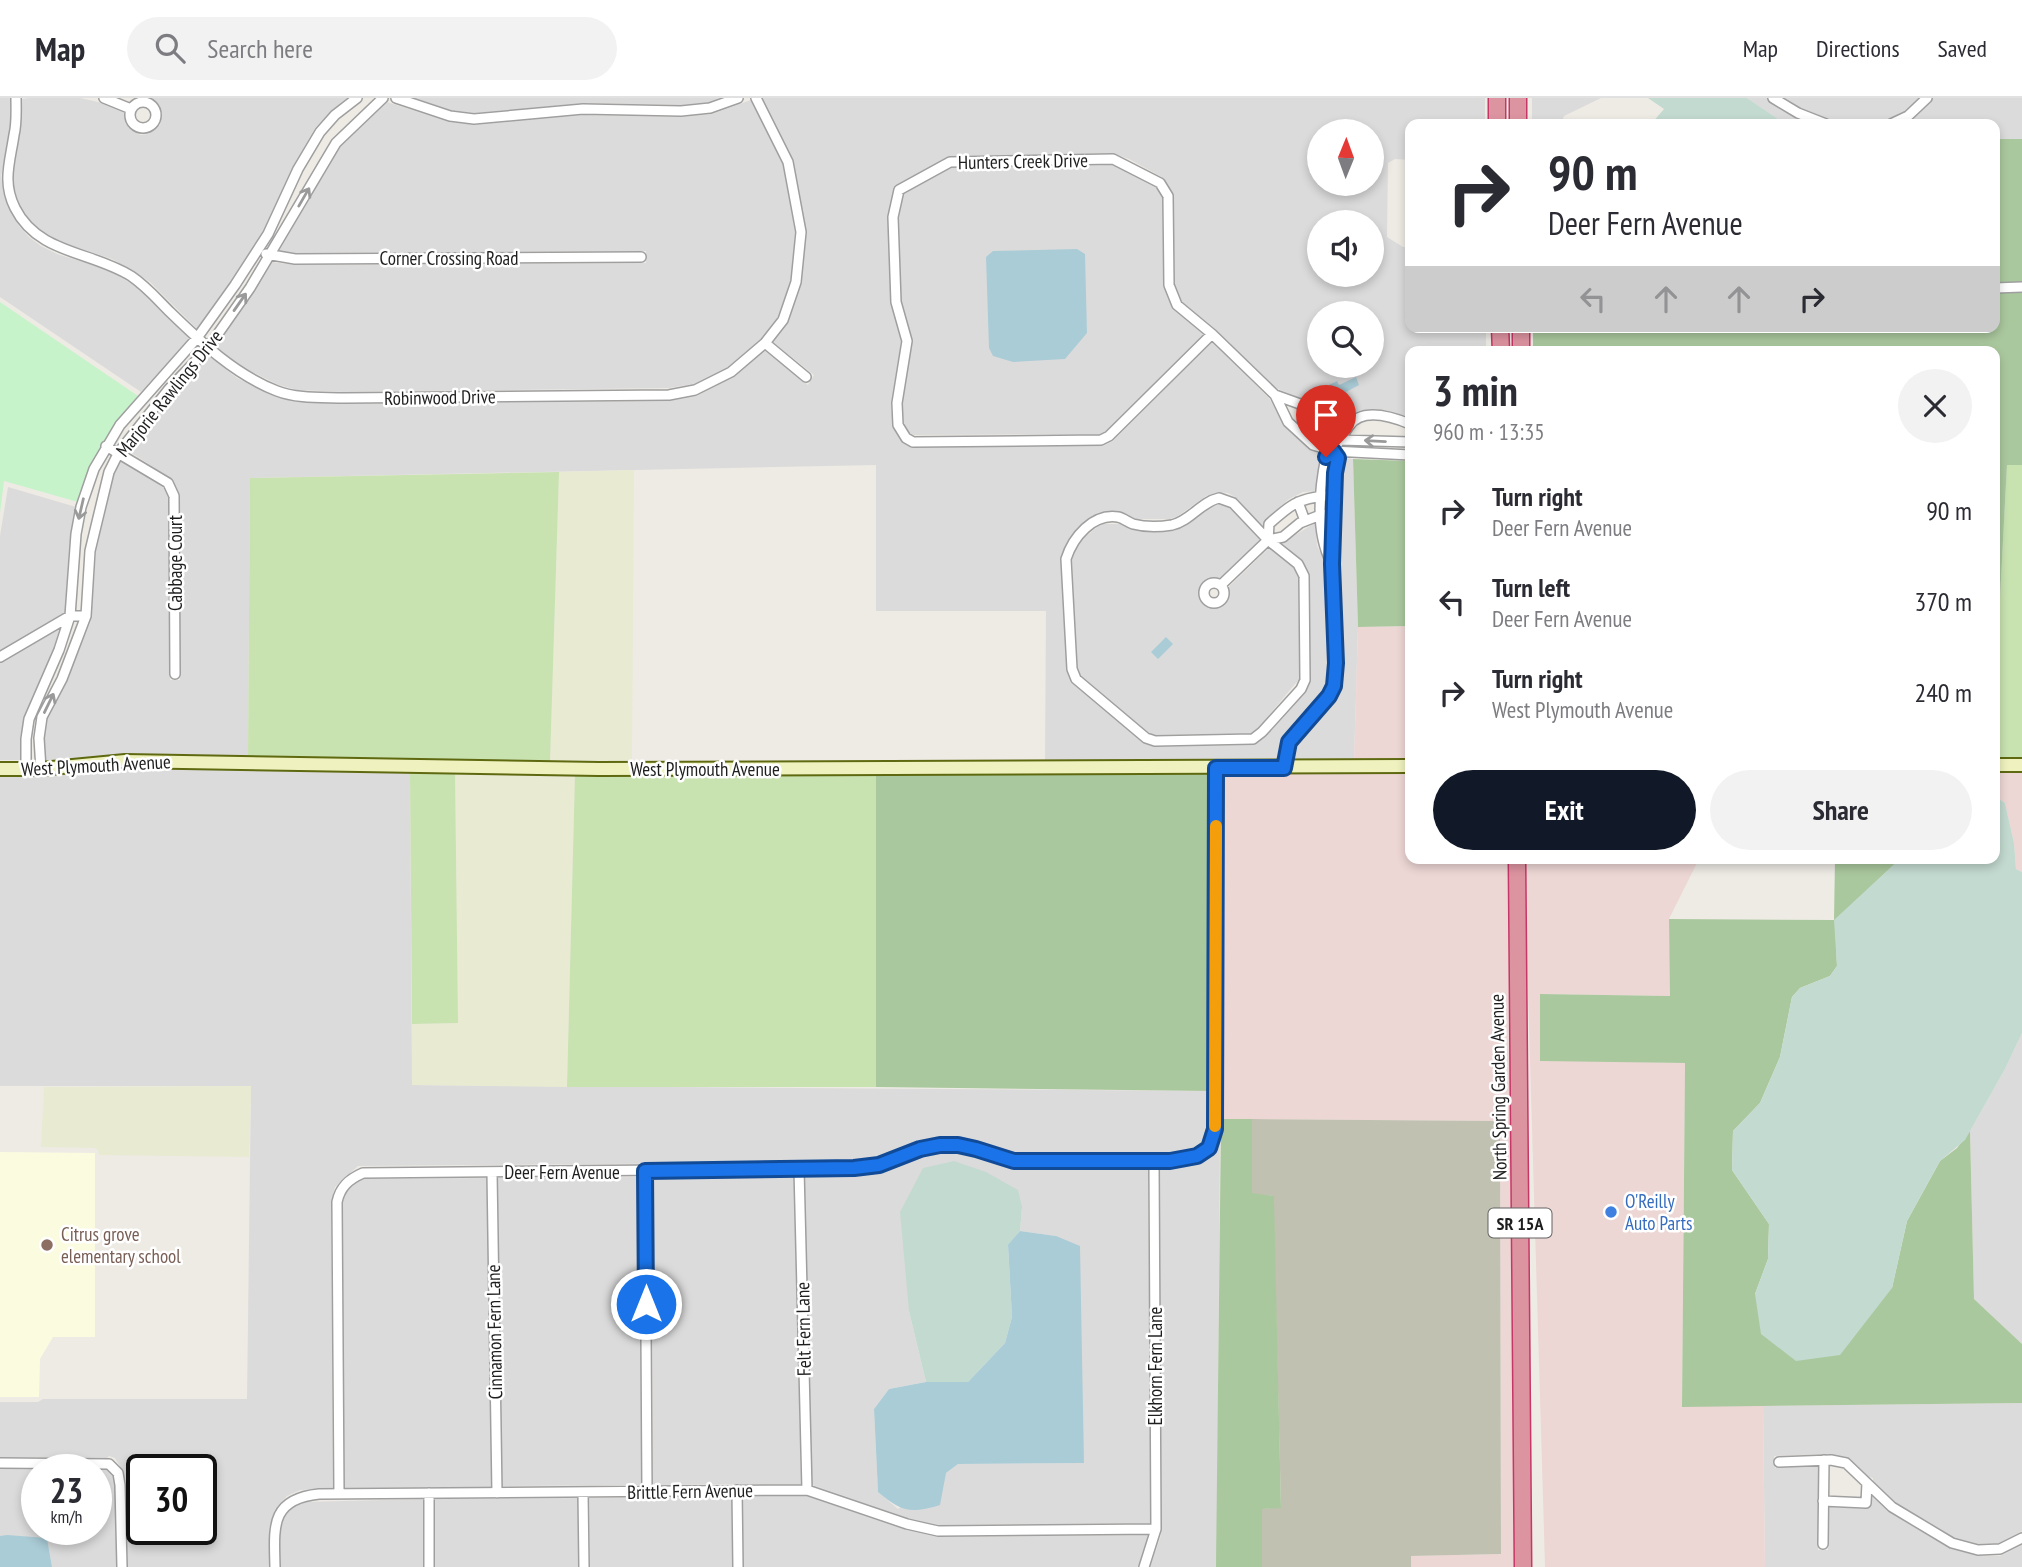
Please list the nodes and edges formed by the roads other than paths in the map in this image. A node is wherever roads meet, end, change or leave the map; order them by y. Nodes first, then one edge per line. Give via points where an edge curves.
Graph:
1 (16, 98) edge
2 (104, 98) edge
3 (357, 98) edge
4 (383, 98) edge
5 (396, 98) edge
6 (738, 98) edge
7 (756, 98) edge
8 (1497, 98) edge
9 (1518, 98) edge
10 (1773, 98) edge
11 (1927, 98) edge
12 (131, 109) dead end
13 (1497, 119) edge
14 (1518, 119) edge
15 (1813, 119) edge
16 (1903, 119) edge
17 (257, 251) junction
18 (269, 256) junction
19 (641, 257) dead end
20 (2022, 287) edge
21 (2000, 288) edge
22 (1212, 334) junction
23 (197, 338) junction
24 (765, 343) junction
25 (208, 348) junction
26 (806, 377) dead end
27 (1275, 395) junction
28 (1319, 421) junction
29 (1405, 422) edge
30 (1305, 437) junction
31 (1340, 440) junction
32 (1405, 443) edge
33 (106, 446) junction
34 (1333, 451) junction
35 (119, 452) junction
36 (1405, 455) edge
37 (1334, 495) junction
38 (1322, 496) junction
39 (1298, 502) junction
40 (1334, 513) junction
41 (1321, 514) junction
42 (1305, 521) junction
43 (1268, 540) junction
44 (1332, 564) junction
45 (1221, 585) dead end
46 (86, 615) junction
47 (70, 616) junction
48 (0, 657) edge
49 (175, 674) dead end
50 (2000, 765) edge
51 (2022, 765) edge
52 (1405, 766) edge
53 (1216, 768) junction
54 (1284, 768) junction
55 (0, 769) edge
56 (26, 769) junction
57 (41, 769) junction
58 (1517, 864) edge
59 (1154, 1162) junction
60 (799, 1169) junction
61 (645, 1171) junction
62 (492, 1172) junction
63 (1824, 1460) junction
64 (1780, 1462) dead end
65 (0, 1463) edge
66 (1867, 1483) junction
67 (737, 1490) junction
68 (807, 1490) junction
69 (647, 1491) junction
70 (583, 1492) junction
71 (429, 1493) junction
72 (497, 1493) junction
73 (339, 1494) junction
74 (1823, 1501) junction
75 (1156, 1529) junction
76 (2022, 1538) edge
77 (1823, 1544) dead end
78 (122, 1567) edge
79 (275, 1567) edge
80 (429, 1567) edge
81 (584, 1567) edge
82 (738, 1567) edge
83 (1144, 1567) edge
84 (1523, 1567) edge

1 - 23 street, Robinwood Drive via 15,134 6,176 23,222 43,240 111,264 146,286
2 - 12 street
3 - 17 street, Marjorie Rawlings Drive via 320,132
18 -> 4 street, Marjorie Rawlings Drive via 336,143
5 - 6 street via 474,119 583,109 681,111 710,108
7 - 24 street, Robinwood Drive via 788,162 801,232 796,282 783,320
8 - 13 highway
9 - 14 highway
10 - 15 street
11 - 16 street
17 - 18 street, Corner Crossing Road
17 - 23 street, Marjorie Rawlings Drive
18 - 19 street, Corner Crossing Road
25 -> 18 street, Marjorie Rawlings Drive
20 - 21 street
22 - 22 street, Hunters Creek Drive via 1177,305 1169,285 1168,196 1160,183 1126,164 1113,159 950,162 899,190 893,217 896,302 907,341 897,417 901,432 913,442 1101,440
22 - 27 street, Hunters Creek Drive
23 - 25 street, Robinwood Drive
23 - 33 street, Marjorie Rawlings Drive
24 - 25 street, Robinwood Drive via 731,372 695,390 669,394 359,398 277,391 239,372
24 - 26 street
25 - 35 street, Marjorie Rawlings Drive
27 - 28 street, Hunters Creek Drive via 1300,404
27 - 30 street, Hunters Creek Drive via 1288,422
28 - 30 street
28 - 31 street, Hunters Creek Drive
29 - 31 street via 1385,416 1359,417
30 - 34 street, Hunters Creek Drive via 1313,445
32 -> 31 street
31 - 34 street
33 - 35 street, Cabbage Court
33 -> 47 street, Marjorie Rawlings Drive via 81,507
34 - 36 street, Hunters Creek Drive
34 - 37 street via 1338,458
34 - 38 street via 1326,457
35 - 46 street, Marjorie Rawlings Drive via 109,472 90,551
35 - 49 street, Cabbage Court via 168,483 174,496
37 - 38 street
37 - 40 street
38 - 39 street
38 - 41 street
39 - 42 street
39 - 43 street via 1269,524
40 - 41 street
40 - 44 street
41 - 42 street
41 - 44 street via 1322,545
42 - 43 street via 1283,537
43 - 43 street via 1225,498 1208,501 1171,525 1136,525 1113,517 1091,523 1074,541 1066,559 1076,679 1146,738 1253,739 1306,680 1304,576 1298,564
43 - 45 street
44 - 54 street via 1334,686 1289,742
46 - 47 street
57 -> 46 street, Marjorie Rawlings Drive via 42,717
47 - 48 street
47 - 56 street, Marjorie Rawlings Drive via 29,719
50 - 51 street
52 - 54 street, West Plymouth Avenue
53 - 54 street, West Plymouth Avenue
53 - 57 street, West Plymouth Avenue via 599,769 125,761
53 - 59 street, Deer Fern Avenue via 1215,1129 1209,1148 1197,1156
55 - 56 street, West Plymouth Avenue
56 - 57 street, West Plymouth Avenue
58 - 84 highway, North Spring Garden Avenue / SR 15A
59 - 60 street, Deer Fern Avenue via 1014,1161 949,1145 920,1149 879,1165
59 - 75 street, Elkhorn Fern Lane
60 - 61 street, Deer Fern Avenue
60 - 68 street, Felt Fern Lane
61 - 62 street, Deer Fern Avenue
61 - 69 street
62 - 72 street, Cinnamon Fern Lane
62 - 73 street, Deer Fern Avenue via 363,1172 339,1191
63 - 64 street
63 - 66 street via 1846,1463
63 - 74 street
65 - 78 street via 109,1464 120,1485
66 - 74 street via 1866,1503
66 - 76 street via 1892,1507 1952,1543 1978,1550 2000,1549
67 - 68 street, Brittle Fern Avenue
67 - 69 street, Brittle Fern Avenue
67 - 82 street
68 - 75 street, Brittle Fern Avenue via 938,1531
69 - 70 street, Brittle Fern Avenue
70 - 72 street, Brittle Fern Avenue
70 - 81 street
71 - 72 street, Brittle Fern Avenue
71 - 73 street, Brittle Fern Avenue
71 - 80 street
73 - 79 street, Brittle Fern Avenue via 301,1496 278,1513
74 - 77 street
75 - 83 street, Elkhorn Fern Lane

